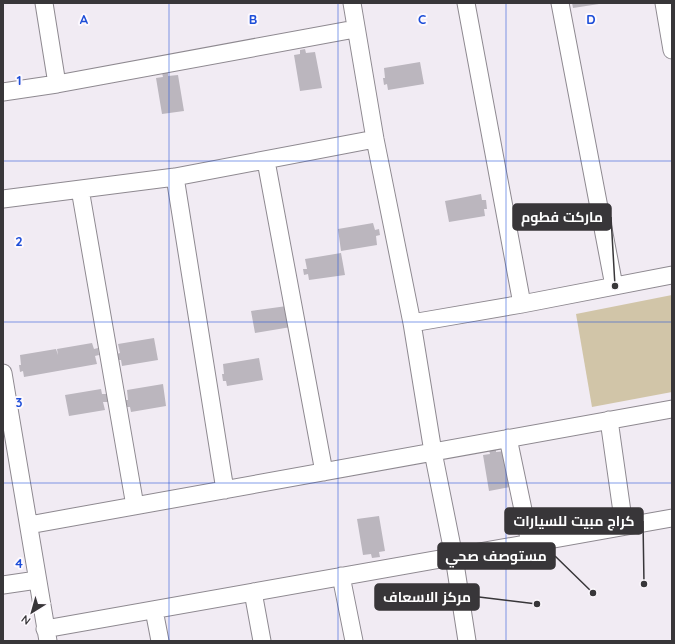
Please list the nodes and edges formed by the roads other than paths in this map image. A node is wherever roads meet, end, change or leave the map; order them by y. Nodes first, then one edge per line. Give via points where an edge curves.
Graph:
1 (44, 3) edge
2 (352, 3) edge
3 (466, 3) edge
4 (560, 3) edge
5 (664, 3) edge
6 (355, 29) junction
7 (672, 50) edge
8 (57, 84) junction
9 (3, 92) edge
10 (375, 139) junction
11 (266, 161) junction
12 (174, 177) junction
13 (80, 189) junction
14 (3, 199) edge
15 (672, 275) edge
16 (614, 286) junction
17 (522, 304) junction
18 (412, 323) junction
19 (4, 380) edge
20 (672, 409) edge
21 (609, 420) junction
22 (508, 438) junction
23 (433, 452) junction
24 (324, 472) junction
25 (225, 490) junction
26 (135, 506) junction
27 (672, 518) edge
28 (29, 525) junction
29 (624, 526) junction
30 (530, 543) junction
31 (454, 557) junction
32 (341, 576) junction
33 (37, 580) junction
34 (3, 586) edge
35 (253, 592) junction
36 (154, 610) junction
37 (47, 635) edge
38 (160, 641) edge
39 (262, 641) edge
40 (354, 641) edge
41 (467, 641) edge

1 - 8 street
2 - 6 street
3 - 17 street
4 - 16 street
5 - 7 street
6 - 8 street
6 - 10 street
8 - 9 street
10 - 11 street
10 - 18 street
11 - 12 street
11 - 24 street
12 - 13 street
12 - 25 street
13 - 14 street
13 - 26 street
15 - 16 street
16 - 17 street
17 - 18 street
18 - 23 street
19 - 28 street
20 - 21 street
21 - 22 street
21 - 29 street
22 - 23 street
22 - 30 street
23 - 24 street
23 - 31 street
24 - 25 street
25 - 26 street
26 - 28 street
27 - 29 street
28 - 33 street
29 - 30 street
30 - 31 street
31 - 32 street
31 - 41 street
32 - 35 street
32 - 40 street
33 - 34 street
33 - 37 street
35 - 36 street
35 - 39 street
36 - 37 street
36 - 38 street

